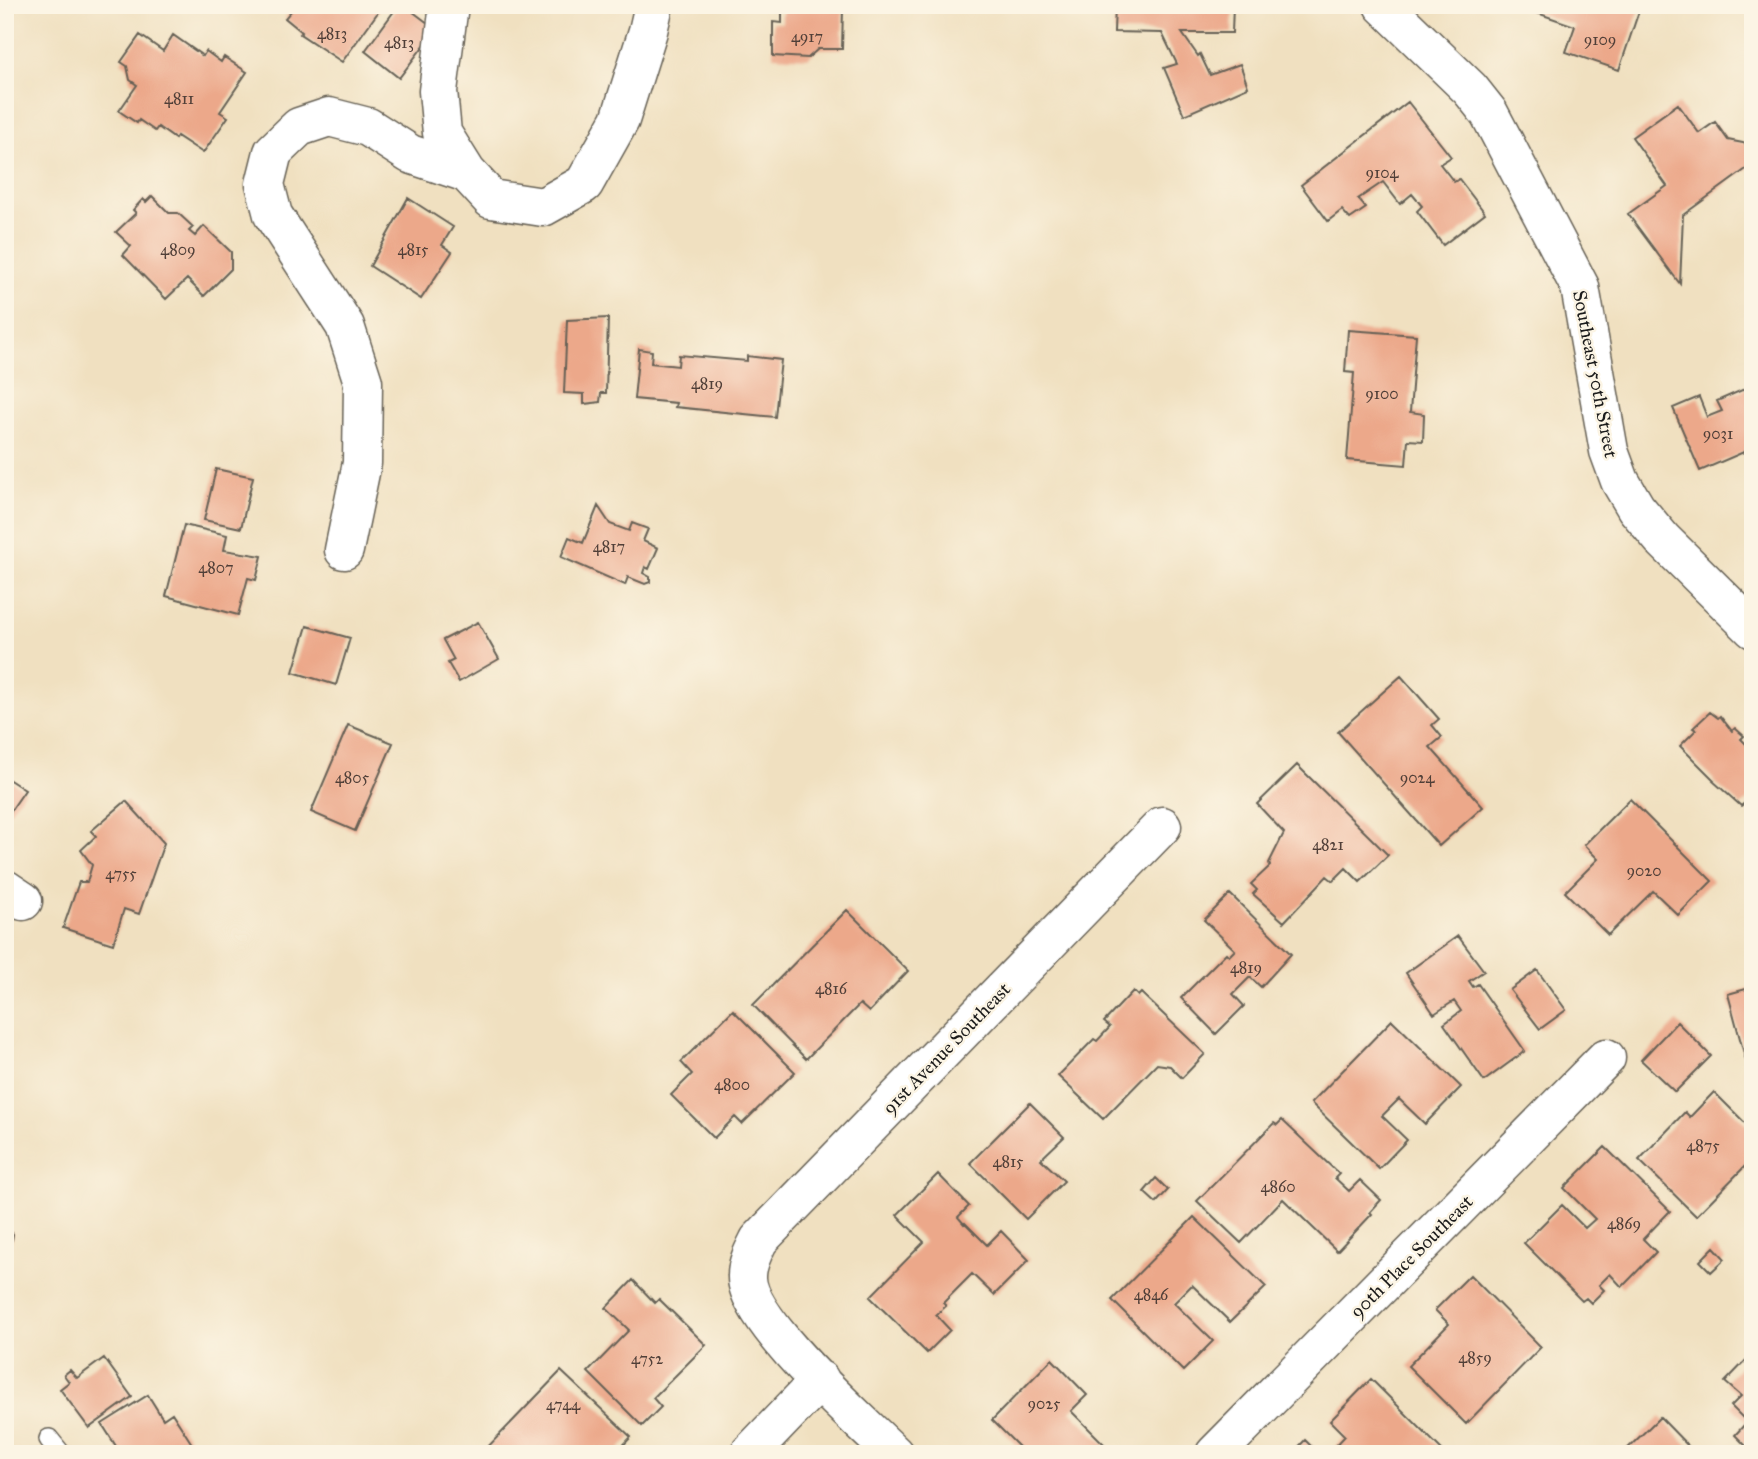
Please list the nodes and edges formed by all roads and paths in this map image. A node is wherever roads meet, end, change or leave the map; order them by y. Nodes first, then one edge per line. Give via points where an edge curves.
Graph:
1 (449, 5) edge
2 (654, 5) edge
3 (1383, 5) edge
4 (467, 173) junction
5 (344, 550) dead end
6 (1753, 629) edge
7 (1162, 826) dead end
8 (1606, 1058) dead end
9 (820, 1380) junction
10 (749, 1454) edge
11 (894, 1454) edge
12 (1215, 1454) edge

1 - 4 street via 438,91 442,133
2 - 4 street via 620,120 584,184 543,207 491,199
3 - 6 street, Southeast 50th Street via 1489,113 1580,287 1609,451 1625,490 1662,539
4 - 5 street via 410,154 368,127 329,117 299,127 273,152 265,184 272,215 345,326 363,382 362,463
7 - 9 street, 91st Avenue Southeast via 759,1240 746,1278 755,1303 779,1340
8 - 12 street, 90th Place Southeast
9 - 10 street
9 - 11 street

